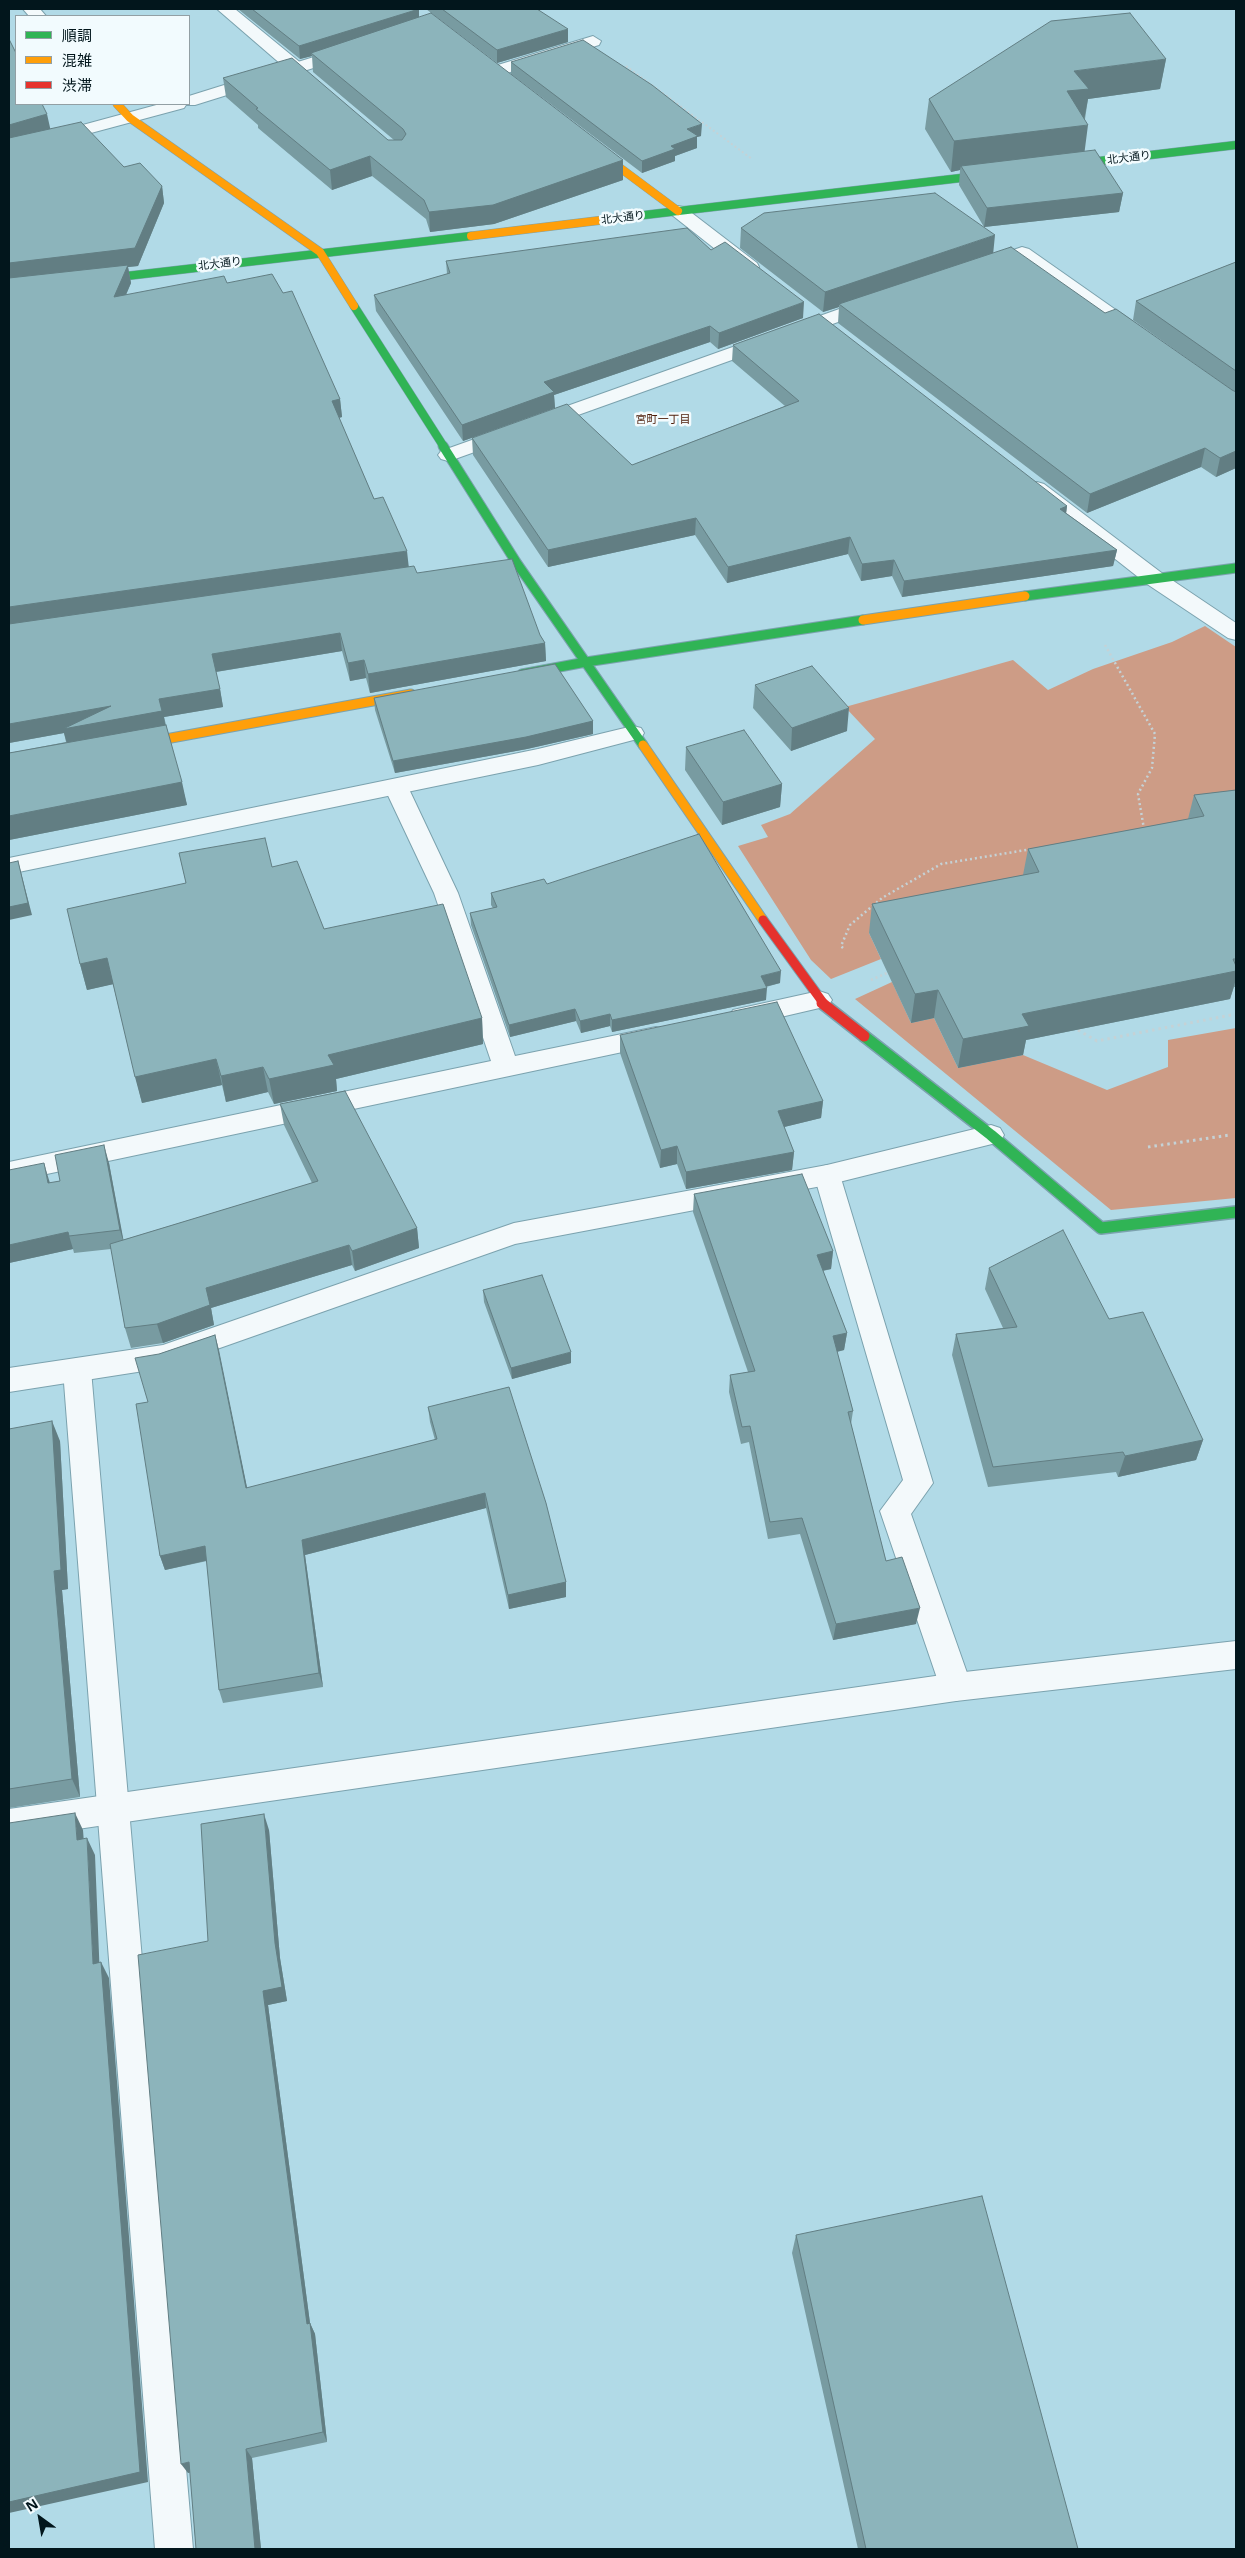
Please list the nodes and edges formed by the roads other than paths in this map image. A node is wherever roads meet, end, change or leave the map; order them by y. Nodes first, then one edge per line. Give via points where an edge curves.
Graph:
1 (226, 9) edge
2 (593, 41) road end
3 (360, 48) edge
4 (296, 68) junction
5 (494, 72) edge
6 (310, 80) edge
7 (190, 100) edge
8 (118, 105) edge
9 (175, 105) edge
10 (130, 118) junction
11 (586, 142) edge
12 (1236, 145) edge
13 (9, 150) edge
14 (1048, 167) edge
15 (1009, 172) edge
16 (678, 211) junction
17 (320, 252) junction
18 (967, 271) edge
19 (77, 281) edge
20 (768, 281) edge
21 (894, 296) edge
22 (1149, 342) edge
23 (448, 455) junction
24 (1023, 477) edge
25 (1236, 568) edge
26 (1155, 579) junction
27 (1236, 633) edge
28 (586, 662) junction
29 (508, 676) edge
30 (421, 692) edge
31 (633, 733) junction
32 (121, 748) edge
33 (396, 787) junction
34 (9, 866) edge
35 (819, 1000) junction
36 (715, 1023) edge
37 (677, 1031) edge
38 (506, 1068) junction
39 (991, 1135) junction
40 (9, 1172) edge
41 (827, 1175) junction
42 (1236, 1212) edge
43 (77, 1370) junction
44 (9, 1380) edge
45 (1236, 1655) edge
46 (956, 1687) junction
47 (112, 1810) junction
48 (9, 1824) edge
49 (174, 2549) edge

1 - 4 street
2 - 5 street
3 - 4 street
4 - 6 street
4 - 7 street
8 - 10 street
9 - 10 street
10 - 13 street
10 - 17 street
11 - 16 street
12 - 14 street, 北大通り
15 - 16 street, 北大通り
16 - 17 street, 北大通り
16 - 20 street
17 - 19 street, 北大通り
17 - 23 street
18 - 22 street via 1022,253
21 - 23 street
23 - 28 street via 506,564
24 - 26 street
25 - 26 street
26 - 27 street
26 - 28 street
28 - 29 street
28 - 31 street
30 - 32 street
31 - 33 street via 538,758
31 - 35 street
33 - 34 street
33 - 38 street via 446,893
35 - 36 street
35 - 39 street
37 - 38 street
38 - 40 street
39 - 41 street
39 - 42 street via 1100,1228
41 - 43 street via 514,1234 162,1356
41 - 46 street via 918,1483 895,1511
43 - 44 street
43 - 47 street
45 - 46 street
46 - 47 street
47 - 48 street
47 - 49 street

